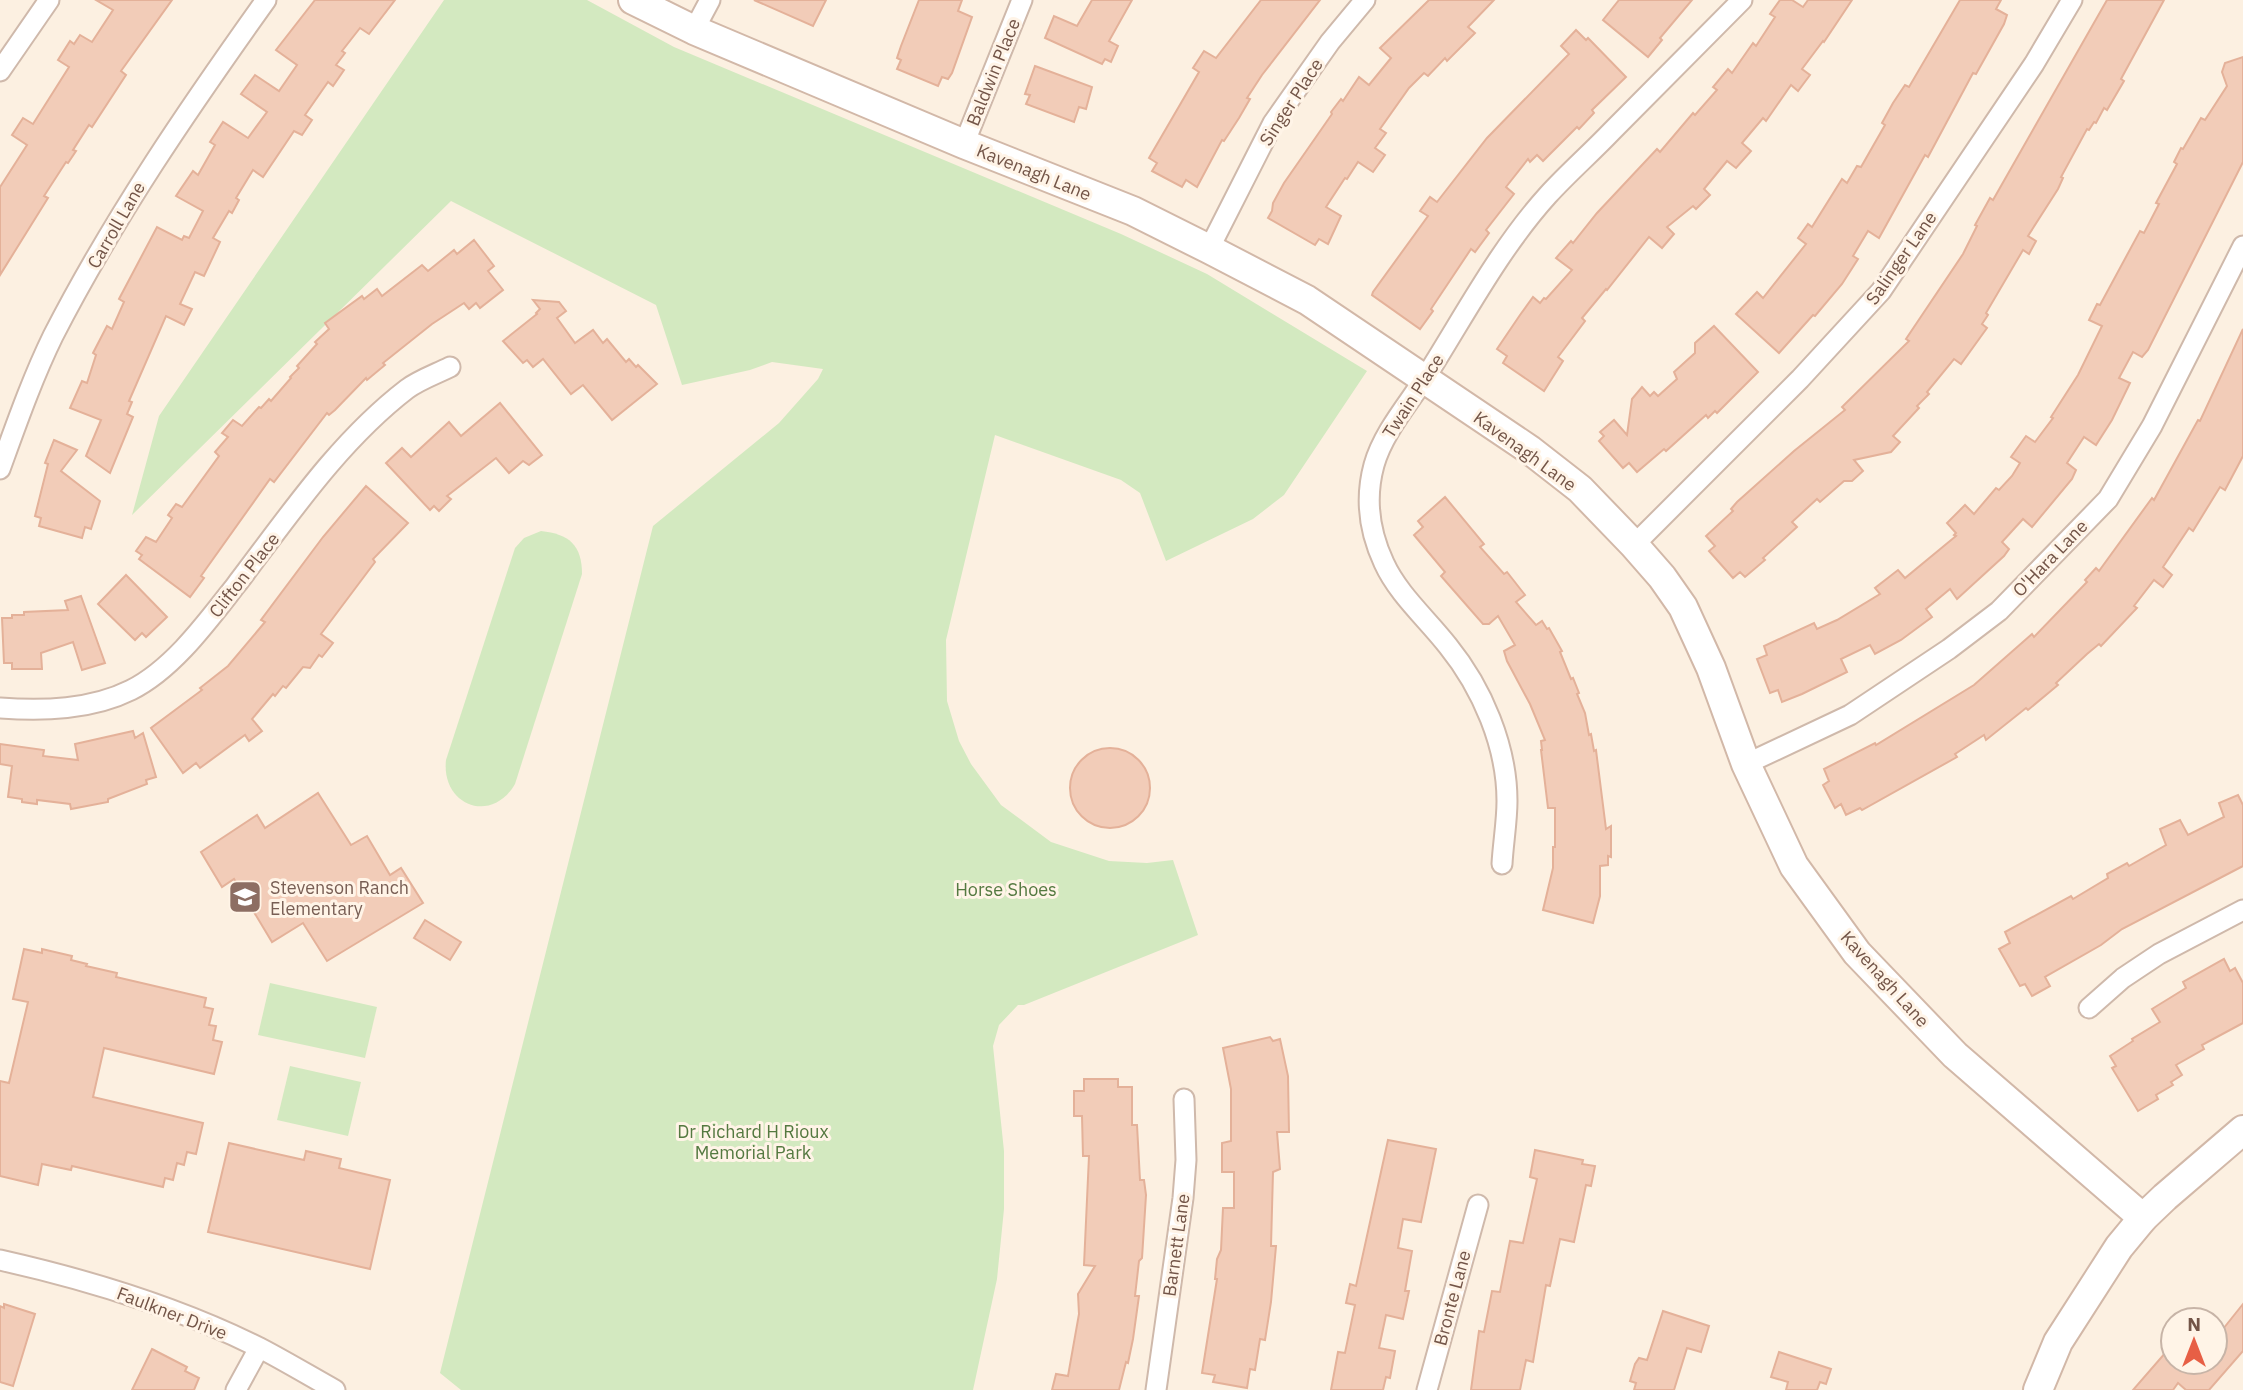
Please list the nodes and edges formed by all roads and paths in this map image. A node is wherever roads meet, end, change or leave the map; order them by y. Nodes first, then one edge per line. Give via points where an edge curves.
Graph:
1 (49, 0) edge
2 (266, 0) edge
3 (633, 0) edge
4 (710, 0) edge
5 (1022, 0) edge
6 (1365, 0) edge
7 (1742, 0) edge
8 (2072, 0) edge
9 (694, 30) junction
10 (0, 71) edge
11 (964, 144) junction
12 (2243, 246) edge
13 (1209, 249) junction
14 (450, 367) dead end
15 (1424, 381) junction
16 (0, 469) edge
17 (1634, 545) junction
18 (0, 708) edge
19 (1746, 764) junction
20 (1502, 864) dead end
21 (2243, 910) edge
22 (2089, 1008) dead end
23 (1184, 1099) dead end
24 (2243, 1129) edge
25 (1478, 1205) dead end
26 (2143, 1218) junction
27 (0, 1260) edge
28 (259, 1348) junction
29 (236, 1390) edge
30 (335, 1390) edge
31 (1156, 1390) edge
32 (1427, 1390) edge
33 (2038, 1390) edge

1 - 10 street
2 - 16 street, Carroll Lane via 160,151 113,229 53,337
3 - 9 main road, Kavenagh Lane
4 - 9 street
5 - 11 street, Baldwin Place
6 - 13 street, Singer Place via 1273,123
7 - 15 street, Twain Place via 1548,196 1504,251
8 - 17 street, Salinger Lane via 1881,291
9 - 11 main road, Kavenagh Lane
11 - 13 main road, Kavenagh Lane via 1133,211
12 - 19 street, O'Hara Lane via 2152,426 2108,499 1999,611 1949,649 1850,715
13 - 15 main road, Kavenagh Lane via 1307,300
14 - 18 street, Clifton Place via 409,388 363,428 170,662 131,690 86,705 38,711
15 - 17 main road, Kavenagh Lane via 1570,481
15 - 20 street, Twain Place via 1385,439 1375,463 1369,489 1370,516 1385,566 1458,659 1491,720 1507,801
17 - 19 main road, Kavenagh Lane via 1683,607
19 - 26 main road, Kavenagh Lane via 1794,866 1857,953 1955,1055
21 - 22 street via 2159,954
23 - 31 street, Barnett Lane via 1183,1198
24 - 26 main road
25 - 32 street, Bronte Lane
26 - 33 main road via 2082,1302 2058,1342
27 - 28 street, Faulkner Drive via 106,1287
28 - 29 street
28 - 30 street, Faulkner Drive

